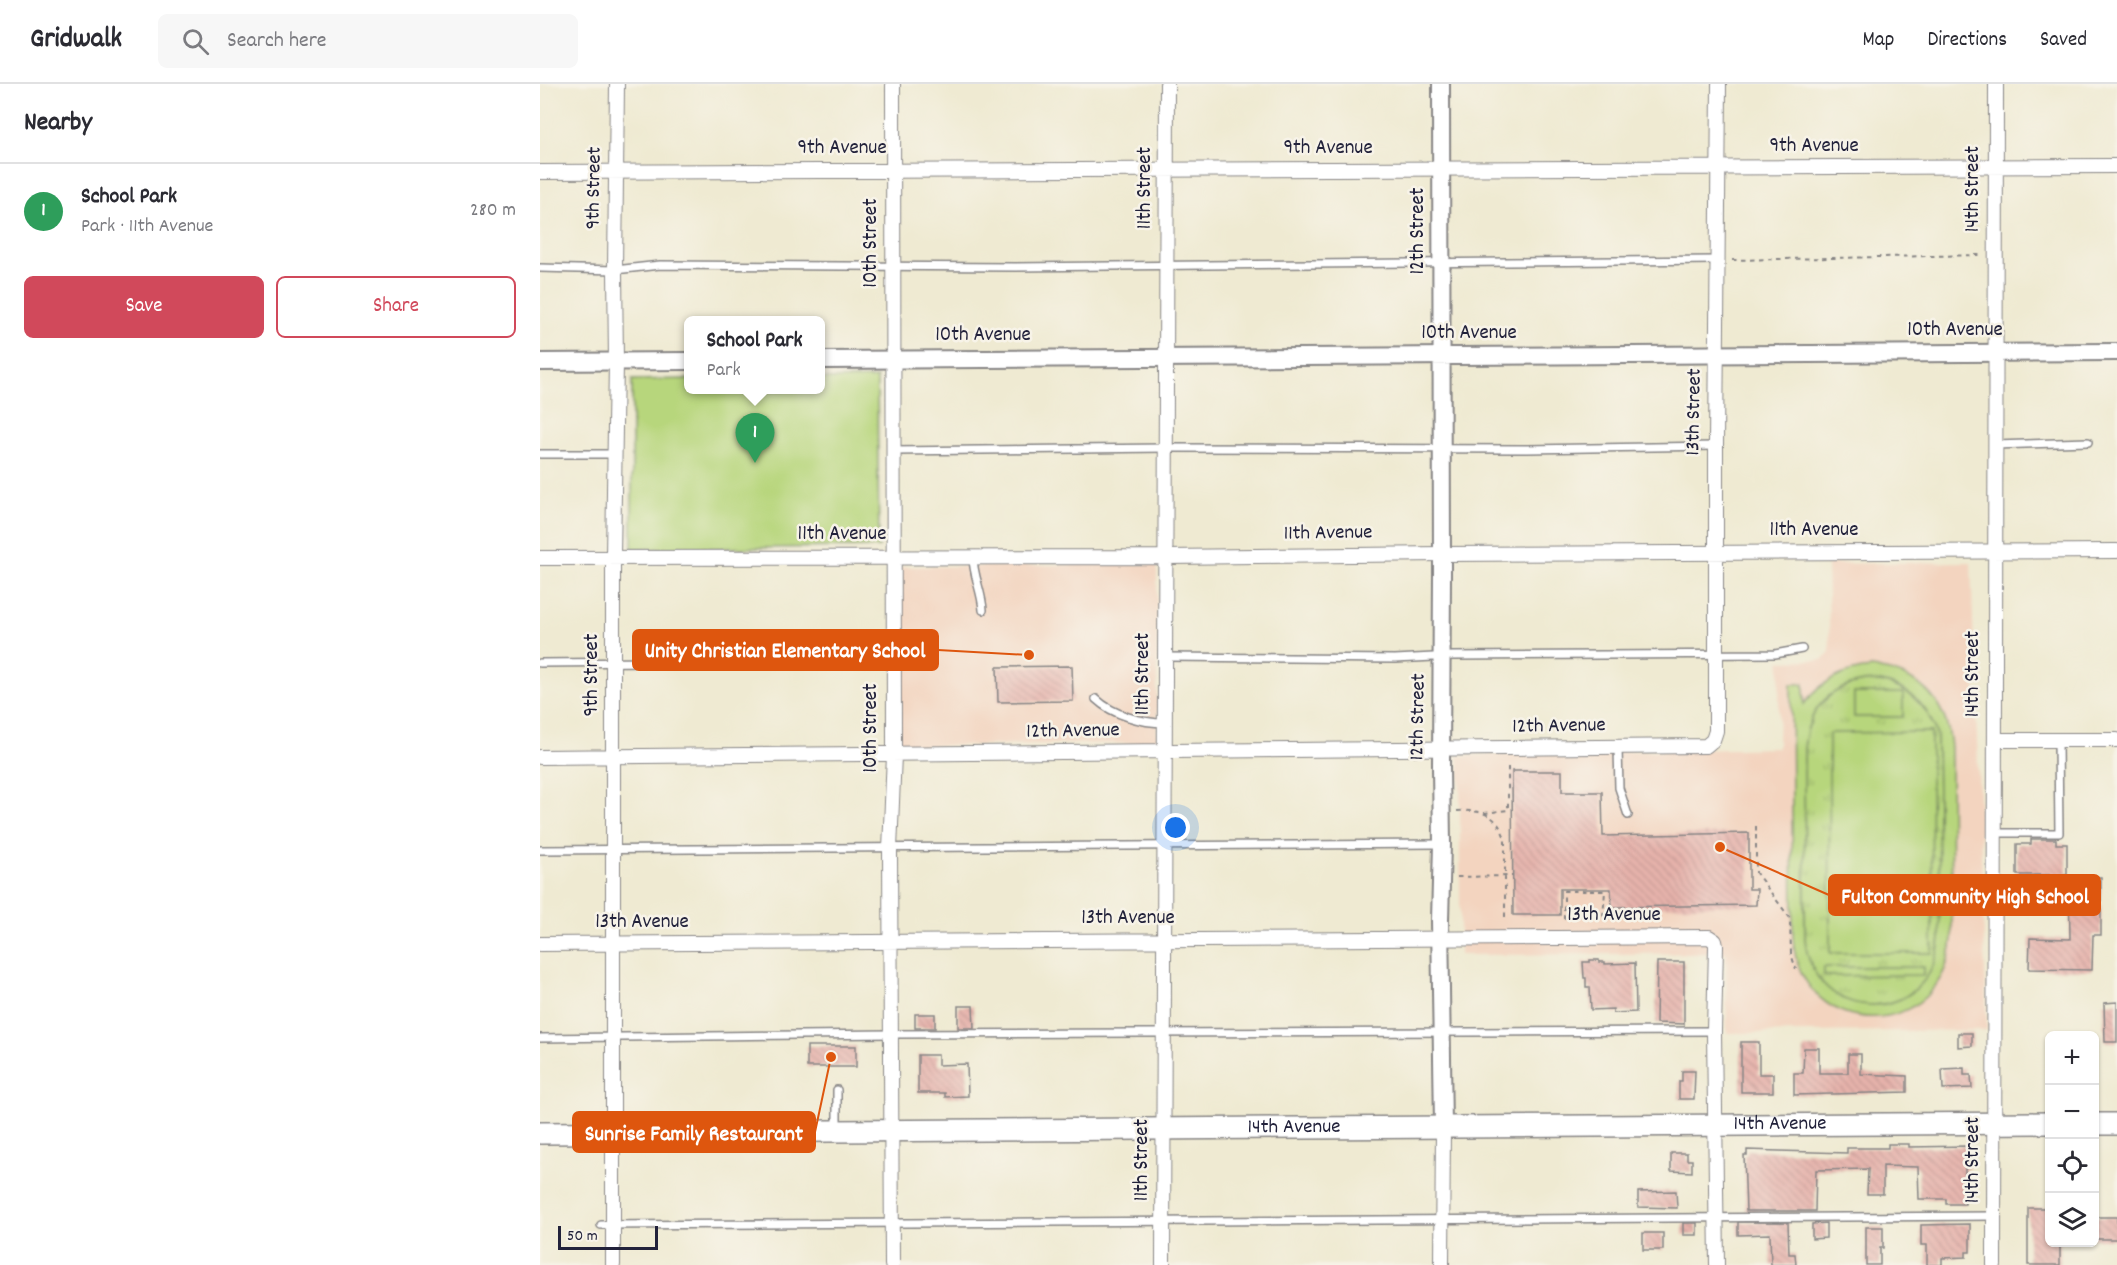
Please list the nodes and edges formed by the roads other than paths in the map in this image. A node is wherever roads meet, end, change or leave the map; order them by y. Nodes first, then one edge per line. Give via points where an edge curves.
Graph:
1 (617, 84) edge
2 (893, 84) edge
3 (1167, 84) edge
4 (1441, 84) edge
5 (1719, 84) edge
6 (1996, 84) edge
7 (2117, 166) edge
8 (1995, 167) junction
9 (1718, 168) junction
10 (893, 170) junction
11 (1442, 170) junction
12 (616, 171) junction
13 (1167, 171) junction
14 (540, 172) edge
15 (1717, 260) junction
16 (1442, 263) junction
17 (1167, 264) junction
18 (893, 266) junction
19 (540, 268) edge
20 (615, 270) junction
21 (2117, 352) edge
22 (1995, 353) junction
23 (1717, 355) junction
24 (1442, 356) junction
25 (1166, 358) junction
26 (894, 359) junction
27 (825, 360) edge
28 (684, 361) edge
29 (540, 362) edge
30 (616, 362) junction
31 (2088, 442) dead end
32 (1995, 445) junction
33 (1716, 446) junction
34 (1166, 448) junction
35 (1442, 449) junction
36 (894, 451) junction
37 (540, 454) edge
38 (615, 454) junction
39 (2117, 550) edge
40 (1995, 551) junction
41 (1717, 552) junction
42 (1442, 554) junction
43 (894, 556) junction
44 (973, 556) junction
45 (613, 557) junction
46 (1166, 557) junction
47 (540, 558) edge
48 (983, 610) dead end
49 (1802, 649) dead end
50 (1716, 653) junction
51 (1166, 657) junction
52 (1442, 657) junction
53 (892, 660) junction
54 (540, 663) edge
55 (614, 663) junction
56 (1096, 699) dead end
57 (1165, 723) junction
58 (1713, 740) joint
59 (1995, 740) junction
60 (2058, 740) junction
61 (2117, 740) edge
62 (1618, 748) junction
63 (1441, 750) junction
64 (1165, 752) junction
65 (894, 755) junction
66 (614, 757) junction
67 (540, 758) edge
68 (1628, 815) dead end
69 (1995, 833) junction
70 (1442, 844) junction
71 (1165, 846) junction
72 (614, 849) junction
73 (890, 849) junction
74 (540, 850) edge
75 (1441, 938) junction
76 (1164, 940) junction
77 (891, 941) junction
78 (540, 944) edge
79 (614, 944) junction
80 (1714, 1031) junction
81 (1443, 1032) junction
82 (891, 1034) junction
83 (1164, 1034) junction
84 (615, 1036) junction
85 (540, 1038) edge
86 (837, 1090) dead end
87 (1995, 1122) junction
88 (2045, 1123) edge
89 (1715, 1124) junction
90 (2099, 1124) edge
91 (2117, 1124) edge
92 (1443, 1126) junction
93 (1164, 1128) junction
94 (891, 1130) junction
95 (837, 1131) junction
96 (615, 1132) junction
97 (540, 1133) edge
98 (1718, 1216) junction
99 (1995, 1216) junction
100 (1443, 1219) junction
101 (891, 1222) junction
102 (1163, 1223) junction
103 (607, 1225) junction
104 (613, 1265) edge
105 (891, 1265) edge
106 (1163, 1265) edge
107 (1442, 1265) edge
108 (1717, 1265) edge
109 (1994, 1265) edge

1 - 12 street, 9th Street
2 - 10 street, 10th Street
3 - 13 street, 11th Street
4 - 11 street, 12th Street
5 - 9 street, 13th Street
6 - 8 street, 14th Street
7 - 8 street, 9th Avenue
8 - 9 street, 9th Avenue
8 - 22 street, 14th Street
9 - 11 street, 9th Avenue
9 - 15 street, 13th Street
10 - 12 street, 9th Avenue
10 - 13 street, 9th Avenue
10 - 18 street, 10th Street
11 - 13 street, 9th Avenue
11 - 16 street, 12th Street
12 - 14 street, 9th Avenue
12 - 20 street, 9th Street
13 - 17 street, 11th Street
15 - 16 lane
15 - 23 street, 13th Street
16 - 17 lane
16 - 24 street, 12th Street
17 - 18 lane
17 - 25 street, 11th Street
18 - 20 lane via 660,265
18 - 26 street, 10th Street
19 - 20 lane
20 - 30 street, 9th Street
21 - 22 street, 10th Avenue
22 - 23 street, 10th Avenue
22 - 32 street, 14th Street
23 - 24 street, 10th Avenue
23 - 33 street, 13th Street
24 - 25 street, 10th Avenue
24 - 35 street, 12th Street
25 - 26 street, 10th Avenue
25 - 34 street, 11th Street
26 - 27 street, 10th Avenue
26 - 36 street, 10th Street
28 - 30 street
29 - 30 street
30 - 38 street, 9th Street
31 - 32 lane
32 - 40 street, 14th Street
33 - 35 lane
33 - 41 street, 13th Street
34 - 35 lane
34 - 36 lane
34 - 46 street, 11th Street
35 - 42 street, 12th Street
36 - 43 street, 10th Street
37 - 38 lane
38 - 45 street, 9th Street
39 - 40 street, 11th Avenue
40 - 41 street, 11th Avenue
40 - 59 street, 14th Street
41 - 42 street, 11th Avenue
41 - 50 street, 13th Street
42 - 46 street, 11th Avenue
42 - 52 street, 12th Street
43 - 44 street, 11th Avenue
43 - 45 street, 11th Avenue
43 - 53 street, 10th Street
44 - 46 street, 11th Avenue
44 - 48 lane
45 - 47 street, 11th Avenue
45 - 55 street, 9th Street
46 - 51 street, 11th Street
49 - 50 lane via 1775,654
50 - 52 lane
50 - 58 street, 13th Street
51 - 52 lane
51 - 57 street, 11th Street
52 - 63 street, 12th Street
53 - 55 lane
53 - 65 street, 10th Street
54 - 55 lane
55 - 66 street, 9th Street
56 - 57 lane via 1111,711
57 - 64 street, 11th Street
58 - 62 street, 12th Avenue via 1706,746
59 - 60 street
59 - 69 street, 14th Street
60 - 61 street
60 - 69 lane via 2059,833
62 - 63 street, 12th Avenue
62 - 68 lane via 1619,788
63 - 64 street, 12th Avenue
63 - 70 street, 12th Street
64 - 65 street, 12th Avenue
64 - 71 street, 11th Street
65 - 66 street, 12th Avenue
65 - 73 street, 10th Street
66 - 67 street, 12th Avenue
66 - 72 street, 9th Street
69 - 87 street, 14th Street
70 - 71 lane
70 - 75 street, 12th Street
71 - 73 lane
71 - 76 street, 11th Street
72 - 73 lane
72 - 74 lane
72 - 79 street, 9th Street
73 - 77 street, 10th Street
75 - 76 street, 13th Avenue
75 - 80 street, 13th Avenue via 1709,937 1715,940
75 - 81 street, 12th Street
76 - 77 street, 13th Avenue
76 - 83 street, 11th Street
77 - 79 street, 13th Avenue
77 - 82 street, 10th Street
78 - 79 street, 13th Avenue
79 - 84 street, 9th Street
80 - 81 lane
80 - 89 street
81 - 83 lane
81 - 92 street, 12th Street
82 - 83 lane
82 - 84 lane
82 - 94 street, 10th Street
83 - 93 street, 11th Street
84 - 85 lane
84 - 96 street, 9th Street
86 - 95 lane
87 - 88 main road, 14th Avenue
87 - 89 main road, 14th Avenue
87 - 99 street, 14th Street
89 - 92 main road, 14th Avenue
89 - 98 street
90 - 91 main road
92 - 93 main road, 14th Avenue
92 - 100 street, 12th Street
93 - 94 main road, 14th Avenue
93 - 102 street, 11th Street
94 - 95 main road, 14th Avenue
94 - 101 street, 10th Street
95 - 96 main road, 14th Avenue
96 - 97 main road, 14th Avenue
96 - 103 street, 9th Street
98 - 99 lane
98 - 100 lane
98 - 108 street
99 - 109 street, 14th Street
100 - 102 lane
100 - 107 street, 12th Street
101 - 102 lane
101 - 103 lane
101 - 105 street, 10th Street
102 - 106 street, 11th Street
103 - 104 street, 9th Street

